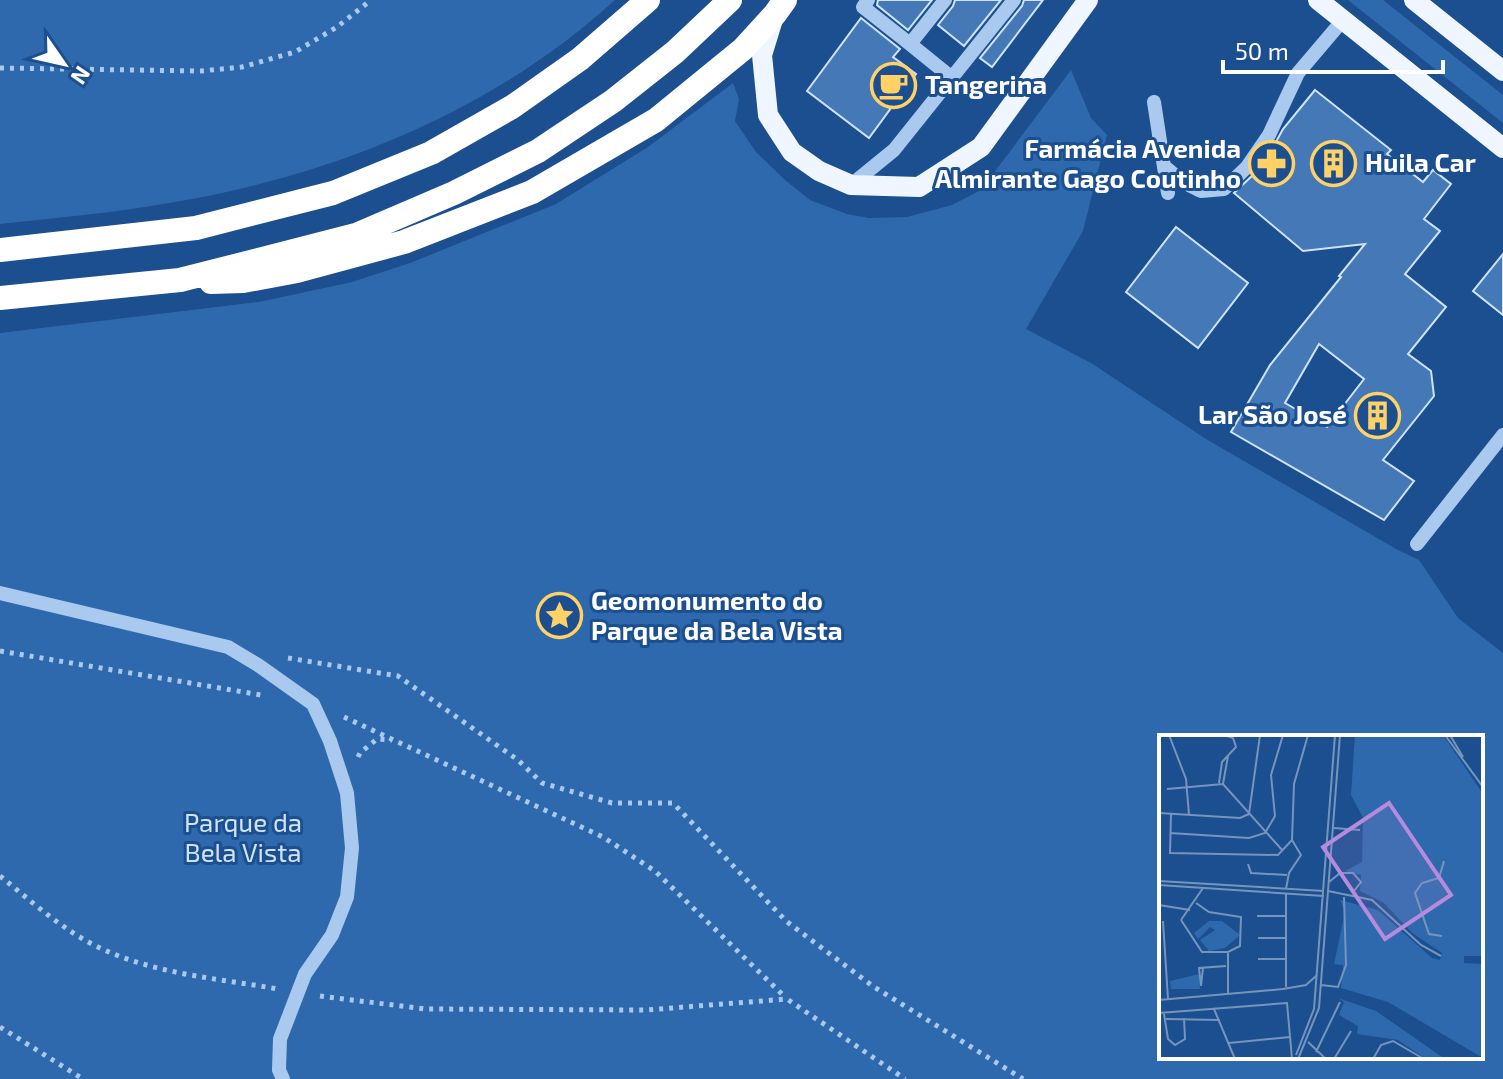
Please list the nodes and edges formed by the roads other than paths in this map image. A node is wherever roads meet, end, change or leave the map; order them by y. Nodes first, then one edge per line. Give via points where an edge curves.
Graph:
1 (648, 0) edge
2 (730, 0) edge
3 (868, 0) edge
4 (945, 0) edge
5 (1014, 0) edge
6 (1088, 0) edge
7 (1318, 0) edge
8 (1414, 0) edge
9 (780, 7) edge
10 (1343, 20) junction
11 (910, 44) junction
12 (1503, 71) edge
13 (952, 78) junction
14 (1154, 102) dead end
15 (1503, 148) edge
16 (1164, 166) junction
17 (851, 185) junction
18 (1168, 193) dead end
19 (0, 250) edge
20 (180, 280) junction
21 (0, 298) edge
22 (1503, 435) edge
23 (1417, 544) dead end
24 (0, 593) edge
25 (283, 1079) edge

1 - 19 highway via 580,59 512,107 431,153 333,193 196,228
2 - 20 highway via 613,101 538,151 356,235
3 - 11 street via 863,7
4 - 11 street
5 - 13 street
6 - 17 main road via 981,147 919,187
7 - 10 main road
8 - 12 main road
9 - 17 main road via 762,55 768,115 792,152
9 - 20 highway via 743,49 656,120 532,192 404,242 297,271 243,281
10 - 15 main road
10 - 16 street via 1298,73 1269,135 1224,189 1201,191
11 - 13 street
13 - 17 street via 894,150
14 - 16 street
16 - 18 street
20 - 21 highway
22 - 23 street
24 - 25 street via 228,647 313,704 347,793 352,848 347,897 332,935 305,974 280,1039

